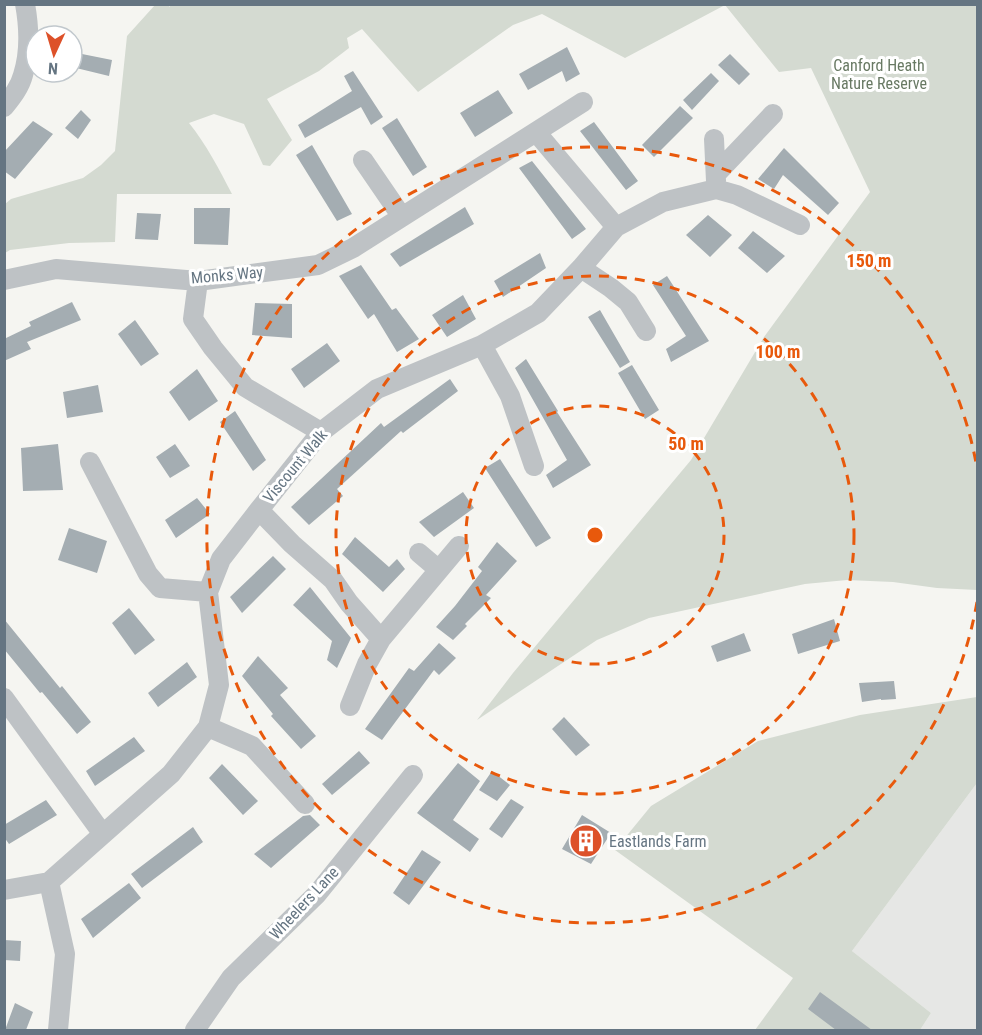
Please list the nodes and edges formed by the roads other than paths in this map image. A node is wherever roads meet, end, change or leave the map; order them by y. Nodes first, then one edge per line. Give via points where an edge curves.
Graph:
1 (25, 4) edge
2 (583, 102) dead end
3 (4, 107) edge
4 (773, 114) dead end
5 (536, 132) junction
6 (714, 139) dead end
7 (363, 160) dead end
8 (716, 182) junction
9 (402, 217) junction
10 (800, 225) dead end
11 (616, 227) junction
12 (581, 268) junction
13 (4, 280) edge
14 (198, 281) junction
15 (646, 331) dead end
16 (482, 345) junction
17 (321, 432) junction
18 (90, 462) dead end
19 (534, 466) dead end
20 (259, 510) junction
21 (459, 546) dead end
22 (419, 553) dead end
23 (439, 570) junction
24 (208, 592) junction
25 (381, 639) junction
26 (4, 698) edge
27 (350, 706) dead end
28 (208, 727) junction
29 (413, 775) dead end
30 (304, 804) dead end
31 (102, 833) junction
32 (49, 882) junction
33 (4, 890) edge
34 (58, 1030) edge
35 (195, 1030) edge

1 - 3 street via 27,57 23,75
2 - 5 street, Monks Way
4 - 8 street
5 - 9 street, Monks Way
5 - 11 street
6 - 8 street
7 - 9 street
8 - 10 street
8 - 11 street, Viscount Walk via 663,202
9 - 14 street, Monks Way via 318,265
11 - 12 street, Viscount Walk
12 - 15 street via 628,302
12 - 16 street, Viscount Walk via 538,313
13 - 14 street, Monks Way via 56,269
14 - 17 street via 193,319 219,356 245,387
16 - 17 street, Viscount Walk via 377,389
16 - 19 street via 510,396
17 - 20 street, Viscount Walk
18 - 24 street via 148,574 160,588
20 - 24 street, Viscount Walk via 221,559
20 - 25 street via 333,580
21 - 23 street
22 - 23 street
23 - 25 street
24 - 28 street, Viscount Walk via 219,685
25 - 27 street
26 - 31 street
28 - 30 street via 252,746
28 - 31 street, Viscount Walk via 171,774
29 - 35 street, Wheelers Lane via 317,894 231,978
31 - 32 street, Viscount Walk
32 - 33 street
32 - 34 street via 65,954

